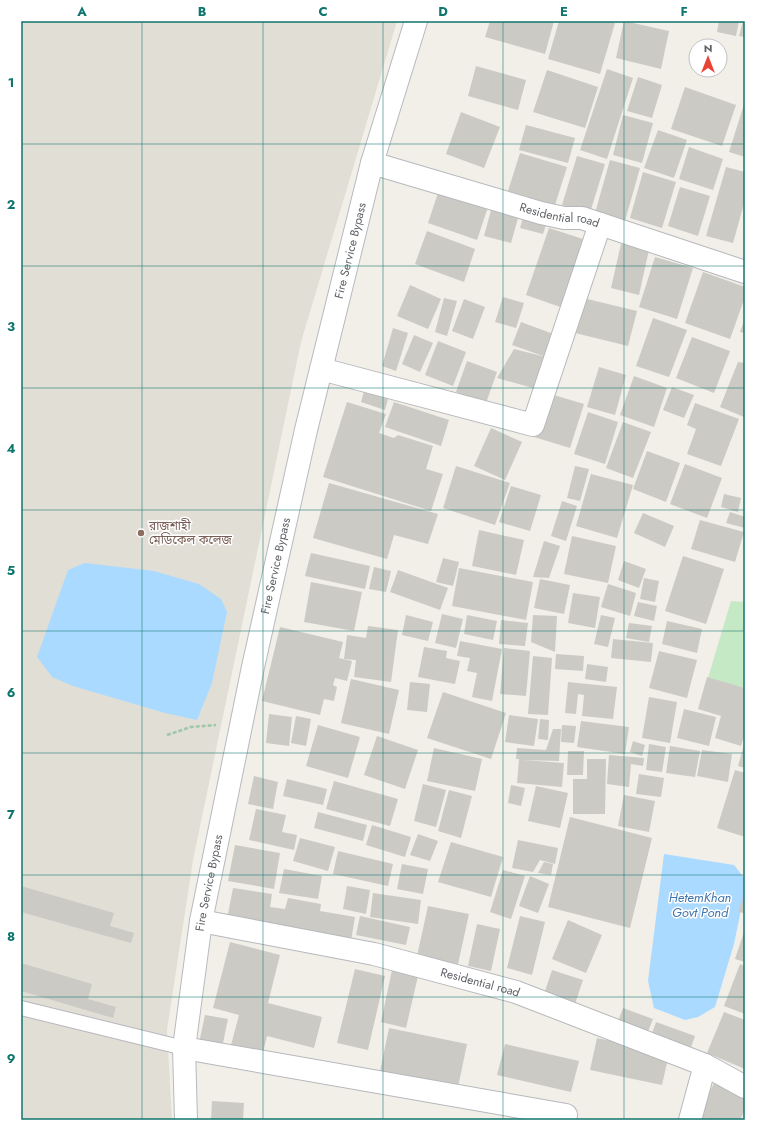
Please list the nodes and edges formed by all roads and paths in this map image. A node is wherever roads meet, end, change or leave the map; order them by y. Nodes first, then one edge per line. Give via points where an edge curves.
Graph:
1 (416, 21) edge
2 (372, 163) junction
3 (600, 224) junction
4 (745, 272) edge
5 (321, 369) junction
6 (241, 725) junction
7 (167, 735) dead end
8 (201, 921) junction
9 (21, 1008) edge
10 (184, 1048) junction
11 (705, 1065) junction
12 (745, 1087) edge
13 (566, 1115) dead end
14 (186, 1120) edge
15 (690, 1120) edge

1 - 2 street, Fire Service Bypass
2 - 3 street, Residential road via 541,212 564,218 582,218
2 - 5 street, Fire Service Bypass
3 - 4 street, Residential road
3 - 5 street via 533,425
5 - 6 street, Fire Service Bypass
6 - 7 path via 191,727
6 - 8 street, Fire Service Bypass
8 - 10 street, Fire Service Bypass
8 - 11 street, Residential road via 374,954 516,992
9 - 10 lane
10 - 13 street
10 - 14 street, Fire Service Bypass
11 - 12 street, Residential road
11 - 15 street

